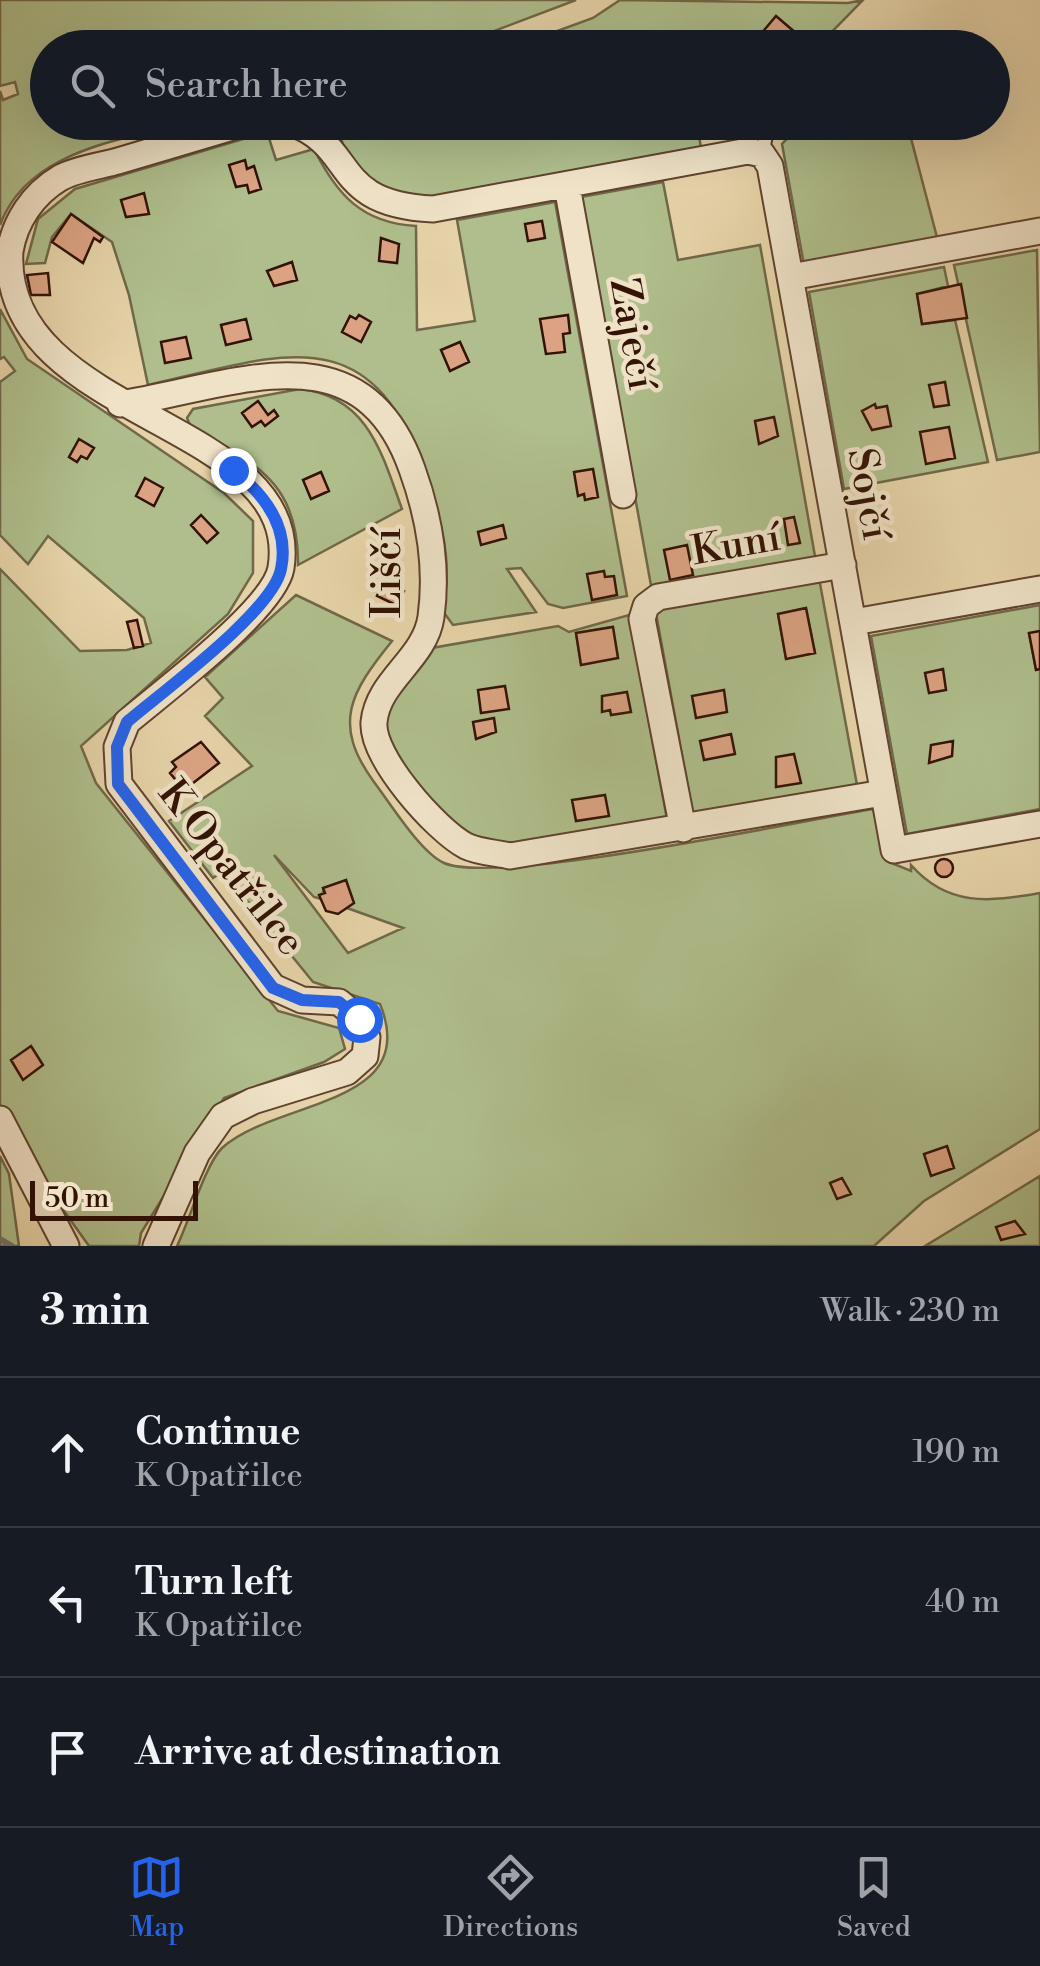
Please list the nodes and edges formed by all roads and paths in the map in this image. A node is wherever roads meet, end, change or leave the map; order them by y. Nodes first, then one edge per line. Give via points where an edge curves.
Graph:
1 (188, 140) edge
2 (322, 140) edge
3 (765, 140) edge
4 (762, 154) junction
5 (567, 186) junction
6 (1040, 231) edge
7 (791, 277) junction
8 (120, 404) junction
9 (623, 495) dead end
10 (842, 564) junction
11 (1040, 589) edge
12 (854, 622) junction
13 (882, 793) junction
14 (1040, 824) edge
15 (684, 828) junction
16 (0, 1120) edge
17 (66, 1246) edge
18 (156, 1246) edge

1 - 8 street, K Opatřilce via 62,177 21,216 8,268 19,311 65,369
2 - 5 street via 348,178 371,197 404,208
3 - 4 lane
4 - 5 street via 748,151
4 - 7 street, Sojčí via 770,166
5 - 9 street, Zaječí
6 - 7 street
7 - 10 street, Sojčí
8 - 15 street, Liščí via 303,374 334,379 364,395 402,440 432,550 426,636 383,693 374,722 389,766 440,826 468,847 510,856
8 - 18 street, K Opatřilce via 262,492 280,526 281,571 254,613 127,722 117,747 118,784 273,988 302,1000 339,1002 367,1037 365,1056 347,1072 223,1116 197,1154
10 - 12 street, Sojčí
10 - 15 street, Kuní via 658,597 646,606 642,619
11 - 12 street
12 - 13 street, Sojčí
13 - 14 street, Sojčí via 894,850
13 - 15 street, Liščí
16 - 17 street

